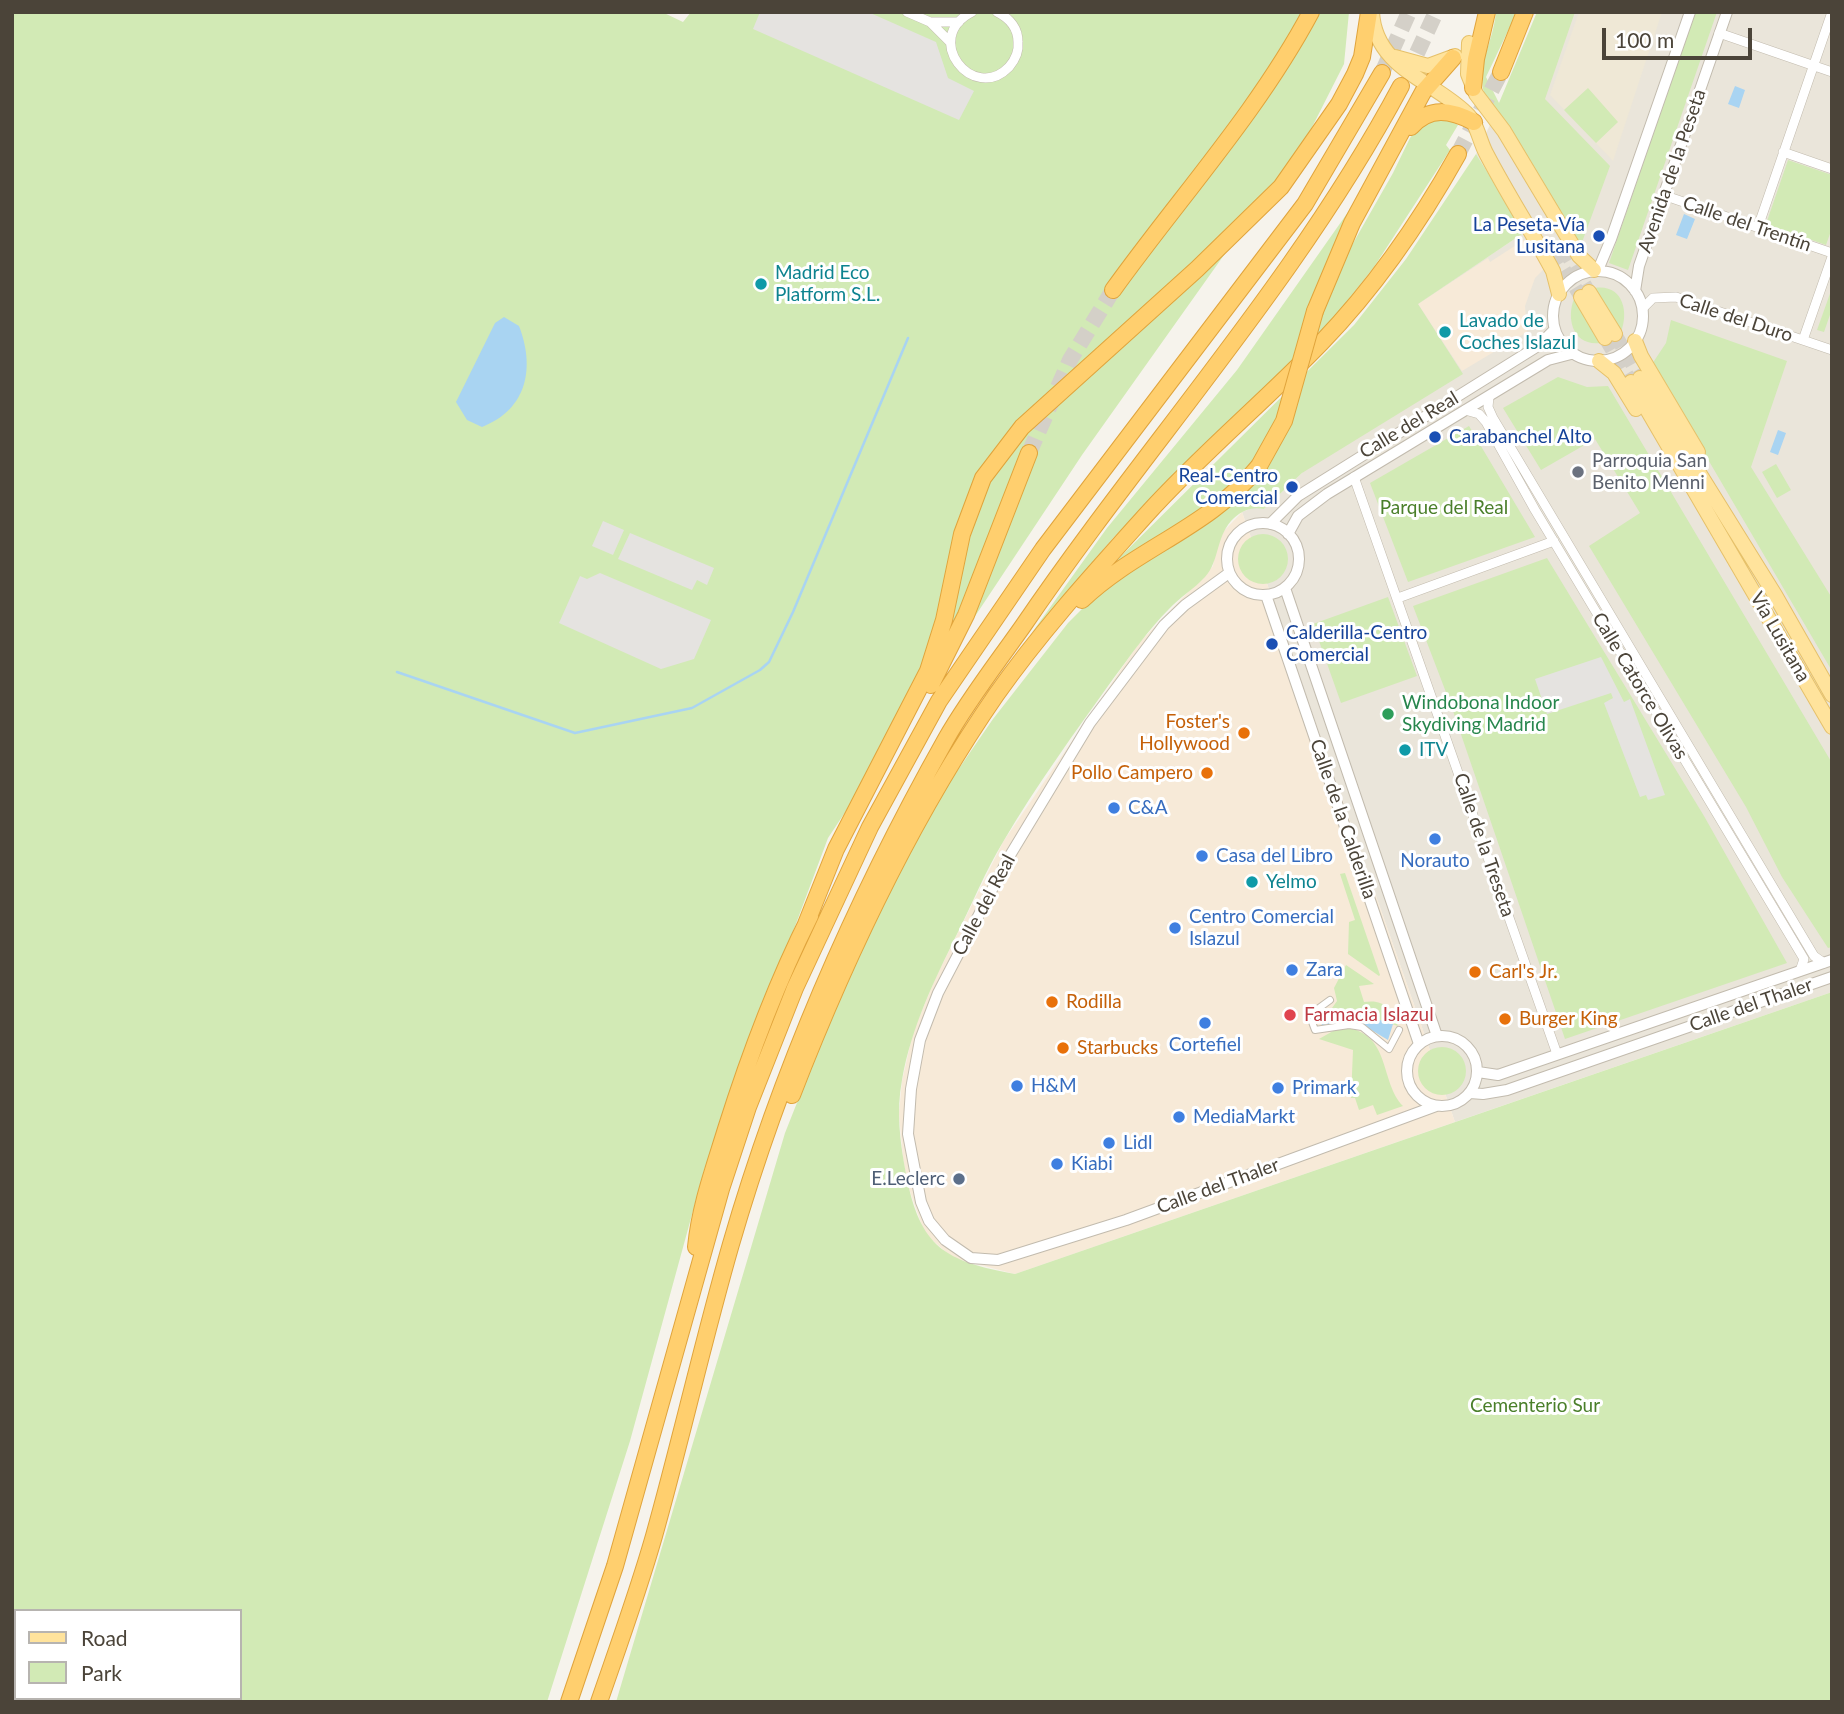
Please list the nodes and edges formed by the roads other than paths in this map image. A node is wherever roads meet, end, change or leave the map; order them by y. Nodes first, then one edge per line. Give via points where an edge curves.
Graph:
1 (907, 12) edge
2 (972, 12) edge
3 (1311, 12) edge
4 (1360, 12) edge
5 (1370, 12) edge
6 (1525, 12) edge
7 (1690, 12) edge
8 (1727, 12) edge
9 (1832, 12) edge
10 (1000, 13) edge
11 (1480, 13) edge
12 (930, 22) junction
13 (959, 22) junction
14 (1719, 33) junction
15 (950, 42) junction
16 (1364, 42) junction
17 (1469, 43) junction
18 (1388, 52) junction
19 (1453, 58) junction
20 (1813, 65) junction
21 (1501, 72) tunnel mouth
22 (1832, 72) edge
23 (1382, 74) tunnel mouth
24 (1401, 86) tunnel mouth
25 (1428, 86) junction
26 (1474, 91) junction
27 (1474, 122) junction
28 (1783, 152) junction
29 (1458, 154) tunnel mouth
30 (1389, 158) junction
31 (1832, 169) edge
32 (1663, 195) junction
33 (1758, 227) junction
34 (1832, 255) edge
35 (1596, 270) junction
36 (1113, 290) tunnel mouth
37 (1635, 291) junction
38 (1559, 294) junction
39 (1585, 294) tunnel mouth
40 (1643, 308) junction
41 (1553, 331) junction
42 (1610, 336) tunnel mouth
43 (1803, 340) junction
44 (1635, 341) junction
45 (1832, 350) edge
46 (1571, 354) junction
47 (1599, 361) junction
48 (1489, 397) junction
49 (1465, 410) junction
50 (1029, 453) tunnel mouth
51 (1354, 477) junction
52 (1270, 524) junction
53 (1288, 534) junction
54 (1554, 541) junction
55 (1229, 573) junction
56 (1749, 584) junction
57 (1285, 588) junction
58 (1266, 595) junction
59 (1775, 595) junction
60 (1398, 598) junction
61 (1832, 695) edge
62 (978, 725) junction
63 (1832, 727) edge
64 (806, 924) junction
65 (1828, 961) edge
66 (1800, 971) junction
67 (1832, 977) edge
68 (1330, 1000) dead end
69 (1399, 1030) dead end
70 (1437, 1036) junction
71 (1419, 1044) junction
72 (1557, 1054) junction
73 (1478, 1072) junction
74 (1470, 1093) junction
75 (1436, 1106) junction
76 (998, 1260) joint
77 (691, 1292) junction
78 (715, 1308) junction
79 (569, 1702) edge
80 (599, 1702) edge

1 - 12 street
2 - 13 street
3 - 36 highway via 1251,109
4 - 16 highway
5 - 16 highway
5 - 18 main road via 1377,38
6 - 21 highway
7 - 35 street, Avenida de la Peseta
8 - 14 street, Avenida de la Peseta
9 - 20 street
10 - 15 street via 1016,31 1018,42 1017,53 1004,72 982,78 971,75 956,62
11 - 17 main road
11 - 26 highway
12 - 13 street
12 - 15 street
13 - 15 street
14 - 20 street
14 - 32 street, Avenida de la Peseta
16 - 64 highway via 1355,75 1339,104 1281,187 1002,449 984,478 962,534 929,671 836,849
17 - 19 main road
17 - 26 main road via 1467,64
18 - 19 main road via 1416,65
18 - 25 main road via 1408,74
19 - 25 highway
20 - 22 street
20 - 28 street
23 - 77 highway via 1306,204 1043,549 939,701 870,827 795,988 744,1119
24 - 78 highway via 1325,218 1065,564 949,734 891,839 819,995 758,1161
25 - 27 main road
25 - 30 highway
26 - 27 main road via 1558,250
26 - 35 main road via 1504,131 1579,256
27 - 30 highway via 1440,111 1424,114
27 - 38 main road via 1491,163 1553,271
28 - 31 street
28 - 33 street
29 - 62 highway via 1423,214 1354,305 1149,511 1038,641
30 - 62 highway, bridge via 1352,223 1315,311 1284,421 1259,466 1223,505 1086,595 1048,635
32 - 33 street, Calle del Trentín
32 - 37 street, Avenida de la Peseta
33 - 34 street, Calle del Trentín
34 - 43 street
35 - 37 street via 1623,278
35 - 38 street via 1575,278
37 - 40 street
38 - 41 street
39 - 42 main road
40 - 43 street, Calle del Duro via 1653,298 1676,297
40 - 44 street via 1643,326
41 - 46 street
41 - 52 street, Calle del Real via 1538,346 1298,496
43 - 45 street, Calle del Duro
44 - 47 street via 1620,355
44 - 59 main road via 1742,527
46 - 47 street
46 - 48 street, Calle del Real via 1548,360
47 - 56 main road via 1619,380 1725,557
48 - 49 street, Calle del Real
48 - 65 street, Calle Catorce Olivas via 1493,418 1814,956
49 - 51 street, Calle del Real
49 - 54 street, Calle Catorce Olivas via 1486,422
50 - 64 highway via 946,659
51 - 53 street, Calle del Real via 1298,516
51 - 60 street, Calle de la Treseta
52 - 53 street
52 - 55 street, Calle del Real via 1254,524 1240,531 1230,543
53 - 57 street via 1298,561
54 - 60 street
54 - 66 street, Calle Catorce Olivas via 1804,959
55 - 58 street via 1238,586
55 - 76 street, Calle del Real via 1164,625 1090,723 975,918 937,993 920,1040 908,1134 929,1222 971,1258
56 - 59 main road via 1636,380
56 - 63 main road, Vía Lusitana
57 - 58 street
57 - 70 street, Calle de la Calderilla
58 - 71 street, Calle de la Calderilla
59 - 61 main road, Vía Lusitana
60 - 72 street, Calle de la Treseta
62 - 78 highway via 924,809 838,983
64 - 77 highway via 766,1015 713,1171 699,1220
65 - 66 street, Calle del Thaler
66 - 72 street, Calle del Thaler
67 - 74 street, Calle del Thaler via 1507,1090
68 - 69 street via 1312,1021 1315,1030 1362,1027 1389,1049
70 - 71 street
70 - 73 street via 1454,1037 1468,1046
71 - 75 street via 1410,1057 1409,1080 1421,1100
72 - 73 street, Calle del Thaler via 1497,1075
73 - 74 street
74 - 75 street via 1454,1104
75 - 76 street, Calle del Thaler via 1126,1220
77 - 79 highway via 646,1462
78 - 80 highway via 653,1540

